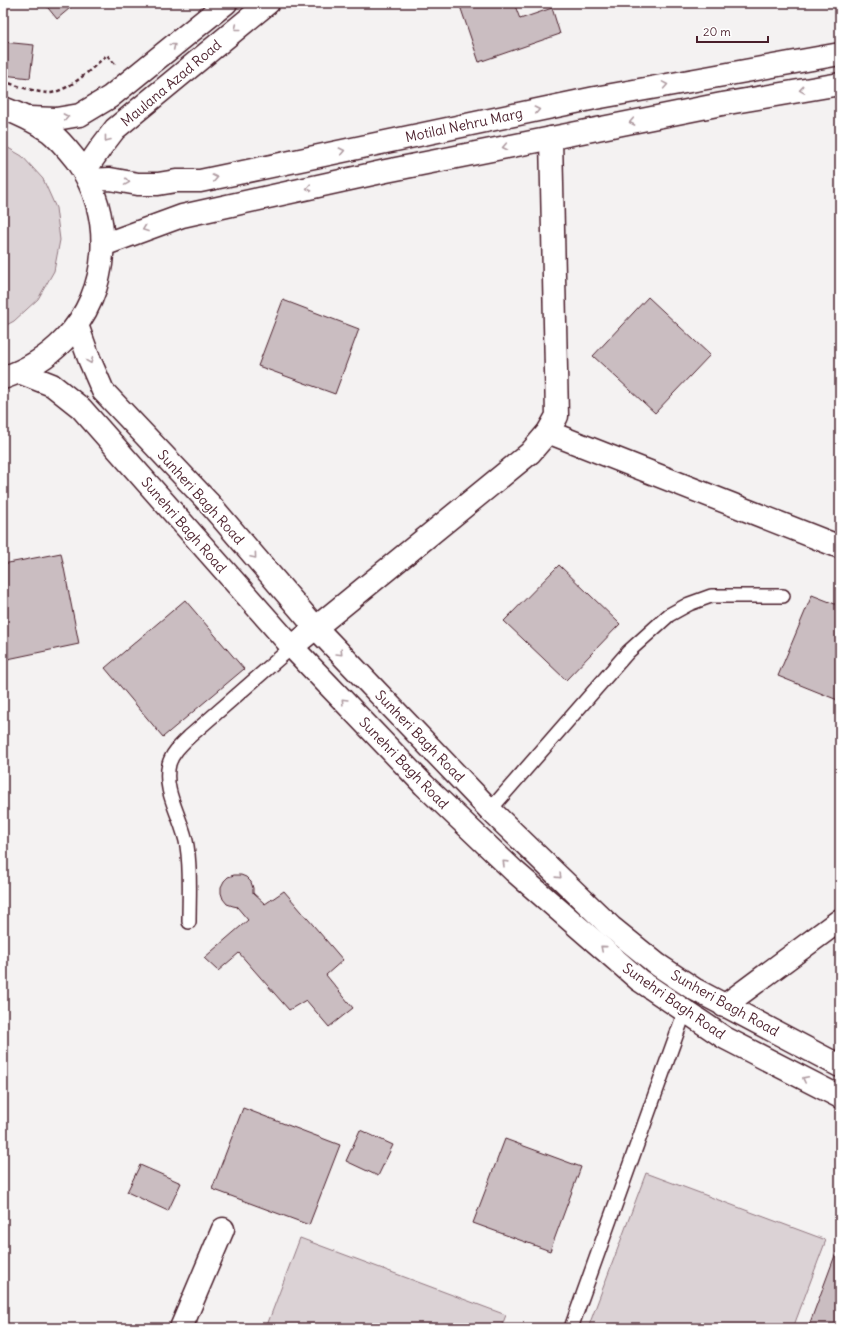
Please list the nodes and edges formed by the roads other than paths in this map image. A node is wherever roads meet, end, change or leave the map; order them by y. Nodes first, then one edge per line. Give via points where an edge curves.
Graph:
1 (226, 3) edge
2 (268, 3) edge
3 (840, 54) edge
4 (840, 84) edge
5 (3, 108) edge
6 (27, 118) junction
7 (551, 138) junction
8 (86, 176) junction
9 (103, 245) junction
10 (77, 325) junction
11 (11, 375) edge
12 (548, 432) junction
13 (840, 547) edge
14 (783, 596) dead end
15 (316, 628) junction
16 (292, 647) junction
17 (490, 810) junction
18 (840, 920) edge
19 (190, 922) dead end
20 (724, 1006) junction
21 (686, 1011) junction
22 (840, 1066) edge
23 (840, 1097) edge
24 (222, 1229) dead end
25 (181, 1328) edge
26 (571, 1328) edge

6 -> 1 street, Maulana Azad Road via 56,120 80,115 110,97
2 -> 8 street, Maulana Azad Road via 115,129
8 -> 3 street, Motilal Nehru Marg via 138,184 200,181 595,98
4 -> 7 street, Motilal Nehru Marg via 722,104
5 - 6 street
6 - 8 street via 50,132 69,150
7 -> 9 street, Motilal Nehru Marg via 182,216
7 - 12 street via 558,416
8 - 9 street via 97,200 102,222
9 - 10 street via 96,287
10 - 11 street via 51,352 36,363
10 -> 15 street, Sunheri Bagh Road via 103,391 208,502
11 - 16 street, Sunehri Bagh Road via 52,385 81,408
12 - 13 street
12 - 15 street via 530,453
14 - 17 lane via 711,596 669,615 628,652
15 - 16 street
15 -> 17 street, Sunheri Bagh Road
16 - 19 lane via 189,737 176,750 169,763 170,791 185,835 189,861
21 -> 16 street, Sunehri Bagh Road via 639,980 514,871 424,785
17 -> 20 street, Sunheri Bagh Road via 611,926 658,965
18 - 20 street
20 - 22 street, Sunheri Bagh Road
23 -> 21 street, Sunehri Bagh Road via 725,1038
21 - 26 lane
24 - 25 street

